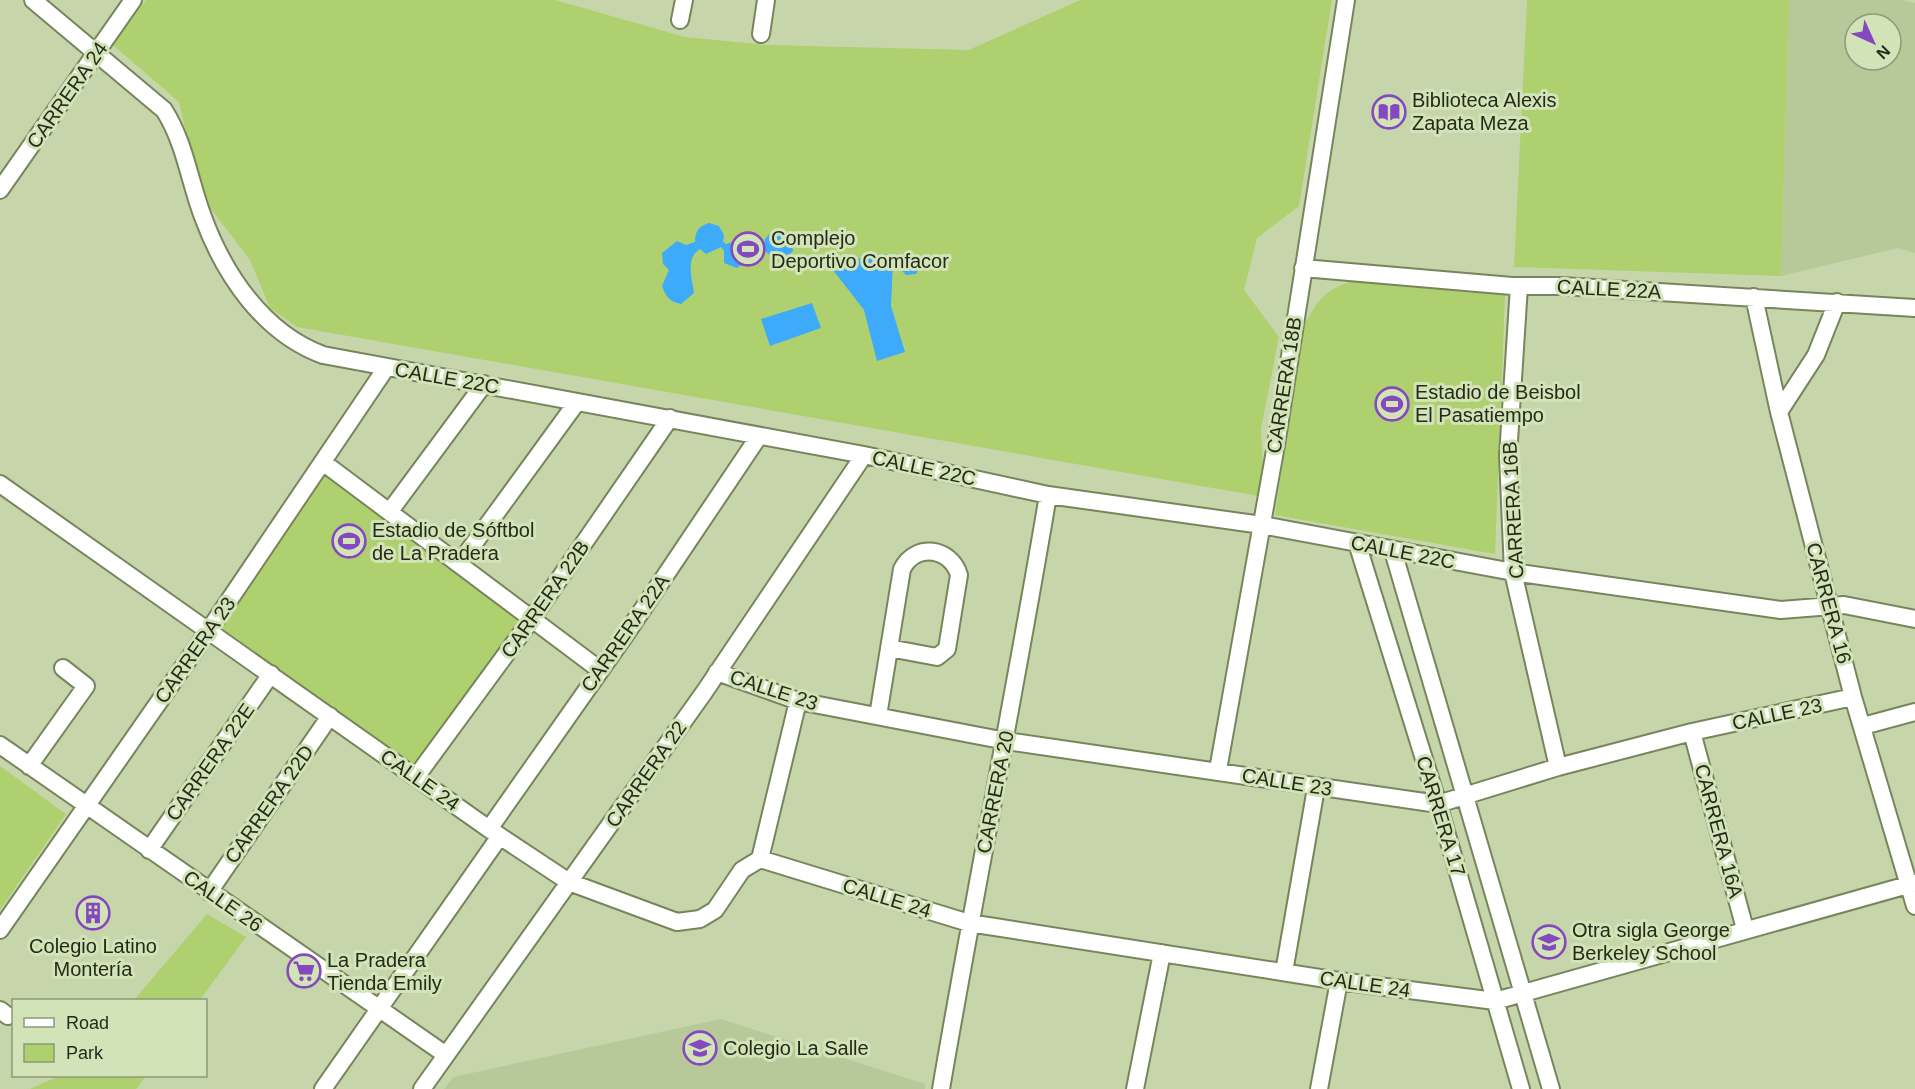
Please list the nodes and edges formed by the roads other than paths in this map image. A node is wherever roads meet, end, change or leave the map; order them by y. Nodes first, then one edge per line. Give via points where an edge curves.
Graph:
1 (33, 0) edge
2 (133, 0) edge
3 (684, 0) edge
4 (766, 0) edge
5 (1346, 0) edge
6 (680, 20) dead end
7 (761, 33) dead end
8 (96, 53) junction
9 (0, 190) edge
10 (1303, 268) junction
11 (1519, 286) junction
12 (1754, 297) junction
13 (1837, 302) junction
14 (1915, 308) edge
15 (386, 368) junction
16 (484, 384) junction
17 (577, 402) junction
18 (1779, 412) junction
19 (670, 418) junction
20 (759, 436) junction
21 (864, 455) junction
22 (324, 462) junction
23 (0, 484) edge
24 (1048, 495) junction
25 (390, 511) junction
26 (1262, 525) junction
27 (1357, 543) junction
28 (1393, 550) junction
29 (459, 564) junction
30 (1513, 572) junction
31 (1829, 606) junction
32 (1915, 619) edge
33 (531, 620) junction
34 (209, 630) junction
35 (889, 648) junction
36 (63, 668) dead end
37 (600, 670) junction
38 (717, 672) junction
39 (271, 674) junction
40 (1853, 697) junction
41 (798, 701) junction
42 (1915, 712) edge
43 (330, 716) junction
44 (878, 716) junction
45 (1863, 726) junction
46 (1692, 732) junction
47 (1006, 741) junction
48 (0, 745) edge
49 (29, 766) junction
50 (1558, 767) junction
51 (1218, 770) junction
52 (416, 777) junction
53 (1316, 788) junction
54 (1465, 797) junction
55 (1438, 804) junction
56 (86, 807) junction
57 (495, 833) junction
58 (150, 850) junction
59 (760, 859) junction
60 (568, 882) junction
61 (1912, 884) edge
62 (209, 891) junction
63 (1915, 906) edge
64 (969, 923) junction
65 (1745, 929) junction
66 (0, 930) edge
67 (1162, 953) junction
68 (1284, 972) junction
69 (1339, 981) junction
70 (1522, 994) junction
71 (1495, 1001) junction
72 (379, 1009) junction
73 (446, 1055) junction
74 (323, 1089) edge
75 (422, 1089) edge
76 (941, 1089) edge
77 (1135, 1089) edge
78 (1319, 1089) edge
79 (1521, 1089) edge
80 (1551, 1089) edge

1 - 8 street
2 - 8 street, CARRERA 24
3 - 6 street
4 - 7 street
5 - 10 street, CARRERA 18B
8 - 9 street, CARRERA 24
8 - 15 street, CALLE 22C via 164,110 177,130 203,217 227,268 266,319 310,350
10 - 11 street, CALLE 22A
10 - 26 street, CARRERA 18B
11 - 12 street, CALLE 22A
11 - 30 street, CARRERA 16B via 1508,456
12 - 13 street, CALLE 22A
12 - 18 street, CARRERA 16
13 - 14 street, CALLE 22A
13 - 18 street via 1816,355
15 - 16 street, CALLE 22C
15 - 22 street, CARRERA 23
16 - 17 street, CALLE 22C
16 - 25 street
17 - 19 street, CALLE 22C
17 - 29 street
18 - 31 street, CARRERA 16
19 - 20 street, CALLE 22C
19 - 33 street, CARRERA 22B
20 - 21 street, CALLE 22C
20 - 37 street, CARRERA 22A
21 - 24 street, CALLE 22C
21 - 38 street, CARRERA 22
22 - 25 street
22 - 34 street, CARRERA 23
23 - 34 street, CALLE 24
24 - 26 street, CALLE 22C
24 - 47 street, CARRERA 20
25 - 29 street
26 - 27 street, CALLE 22C
26 - 51 street, CARRERA 18B
27 - 28 street, CALLE 22C
27 - 55 street, CARRERA 17
28 - 30 street, CALLE 22C
28 - 54 street, CARRERA 17
29 - 33 street
30 - 31 street, CALLE 22C via 1781,610
30 - 50 street, CARRERA 16B
31 - 32 street, CALLE 22C via 1844,605
31 - 40 street, CARRERA 16
33 - 37 street
33 - 52 street, CARRERA 22B
34 - 39 street, CALLE 24
34 - 56 street, CARRERA 23
35 - 35 street via 907,558 916,552 933,552 949,559 959,575 947,649 937,657
35 - 44 street
36 - 49 street via 86,686
37 - 57 street, CARRERA 22A
38 - 41 street, CALLE 23
38 - 60 street, CARRERA 22
39 - 43 street, CALLE 24
39 - 58 street, CARRERA 22E
40 - 45 street, CARRERA 16
40 - 46 street, CALLE 23
41 - 44 street, CALLE 23
41 - 59 street
42 - 45 street
43 - 52 street, CALLE 24
43 - 62 street, CARRERA 22D
44 - 47 street, CALLE 23
45 - 61 street, CARRERA 16
46 - 50 street, CALLE 23
46 - 65 street, CARRERA 16A
47 - 51 street, CALLE 23
47 - 64 street, CARRERA 20
48 - 49 street, CALLE 26
49 - 56 street, CALLE 26
50 - 54 street, CALLE 23
51 - 53 street, CALLE 23
52 - 57 street, CALLE 24
53 - 55 street, CALLE 23
53 - 68 street
54 - 55 street, CALLE 23
54 - 70 street, CARRERA 17
55 - 71 street, CARRERA 17
56 - 58 street, CALLE 26
56 - 66 street, CARRERA 23
57 - 60 street, CALLE 24
57 - 72 street, CARRERA 22A
58 - 62 street, CALLE 26
59 - 60 street, CALLE 24 via 742,870 715,910 689,922 676,922
59 - 64 street, CALLE 24
60 - 73 street, CARRERA 22
61 - 63 street, CARRERA 16
61 - 65 street, CALLE 24
62 - 72 street, CALLE 26
64 - 67 street, CALLE 24
64 - 76 street, CARRERA 20
65 - 70 street, CALLE 24
67 - 68 street, CALLE 24
67 - 77 street
68 - 69 street, CALLE 24
69 - 71 street, CALLE 24
69 - 78 street
70 - 71 street, CALLE 24
70 - 80 street, CARRERA 17
71 - 79 street, CARRERA 17
72 - 73 street, CALLE 26
72 - 74 street, CARRERA 22A
73 - 75 street, CARRERA 22

